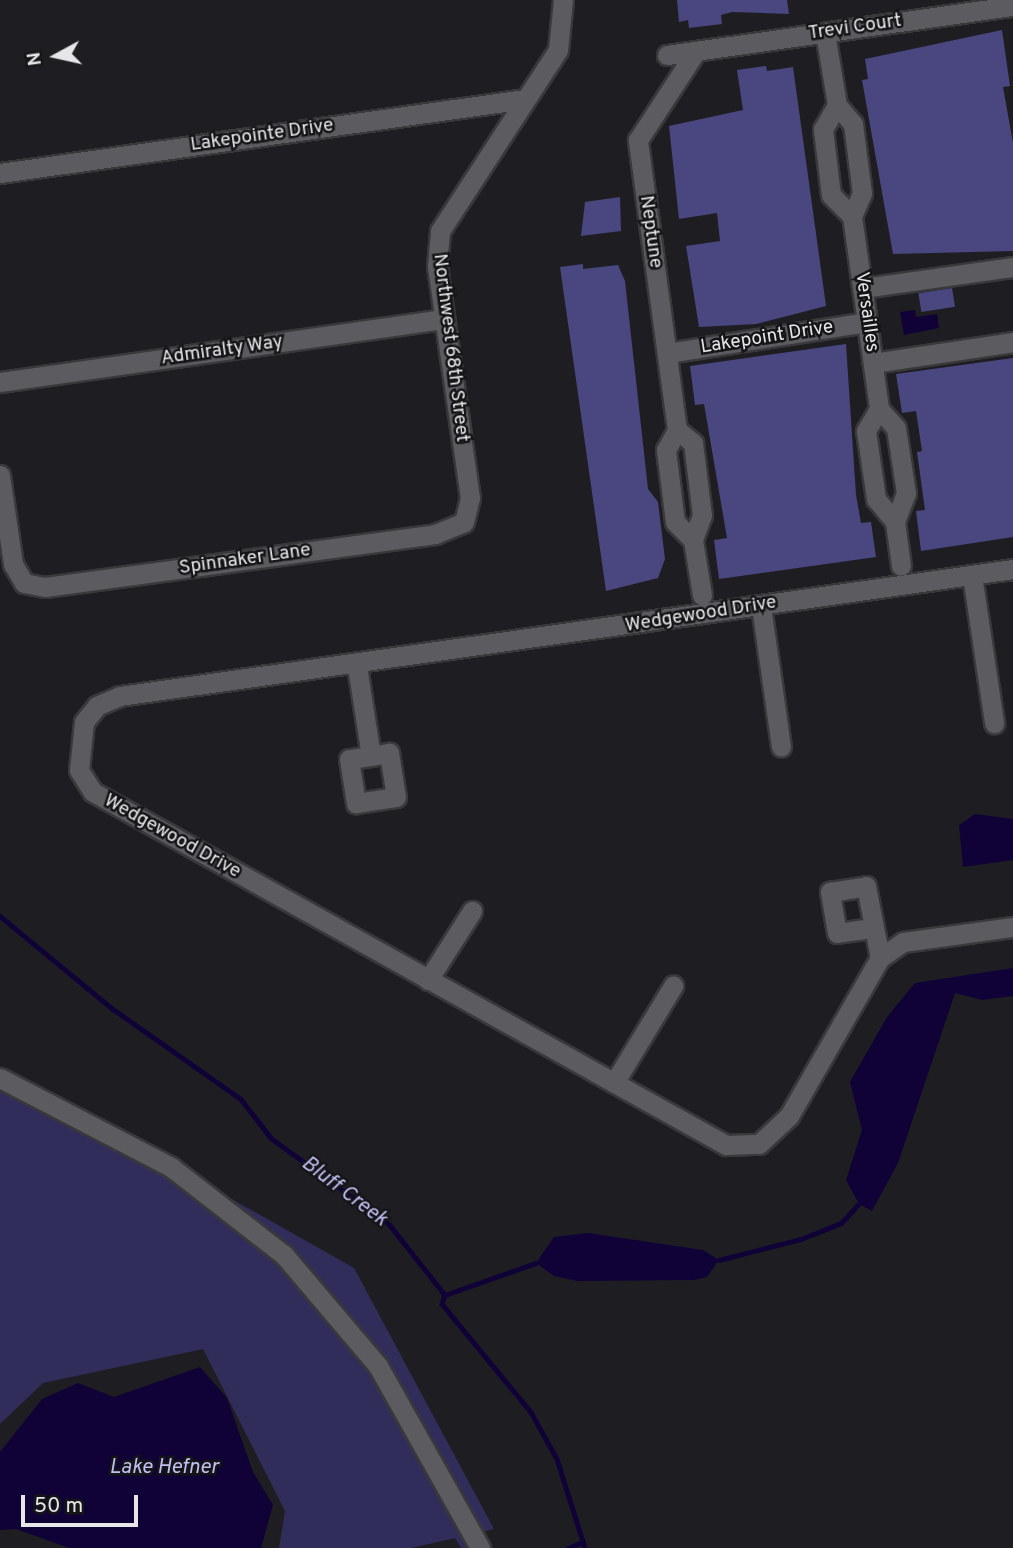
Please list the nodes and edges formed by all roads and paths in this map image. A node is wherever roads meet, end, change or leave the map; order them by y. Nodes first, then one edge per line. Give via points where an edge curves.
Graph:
1 (562, 0) edge
2 (1013, 6) edge
3 (825, 33) junction
4 (696, 51) junction
5 (667, 55) dead end
6 (525, 99) junction
7 (836, 105) junction
8 (0, 173) edge
9 (852, 216) junction
10 (1013, 267) edge
11 (863, 288) junction
12 (444, 319) junction
13 (867, 322) junction
14 (1013, 342) edge
15 (667, 353) junction
16 (873, 363) junction
17 (0, 382) edge
18 (879, 409) junction
19 (677, 430) junction
20 (0, 475) edge
21 (464, 522) joint
22 (895, 522) junction
23 (693, 540) junction
24 (901, 566) dead end
25 (1013, 569) edge
26 (972, 575) junction
27 (702, 595) dead end
28 (761, 606) junction
29 (356, 666) junction
30 (994, 723) dead end
31 (781, 747) dead end
32 (371, 756) dead end
33 (472, 911) dead end
34 (1013, 927) edge
35 (872, 928) dead end
36 (880, 958) junction
37 (428, 980) junction
38 (673, 986) dead end
39 (0, 1077) edge
40 (614, 1083) junction
41 (480, 1548) edge

1 - 6 street, Northwest 68th Street via 558,50
2 - 3 street, Trevi Court
3 - 4 street, Trevi Court
3 - 7 street, Versailles
4 - 5 street, Trevi Court
4 - 15 street, Neptune via 638,140
6 - 8 street, Lakepointe Drive
6 - 12 street, Northwest 68th Street via 440,231
7 - 9 street, Versailles via 853,124 862,193
7 - 9 street, Versailles via 823,129 831,195
9 - 11 street, Versailles
10 - 11 street
11 - 13 street, Versailles
12 - 17 street, Admiralty Way
12 - 21 street, Northwest 68th Street via 470,498
13 - 15 street, Lakepoint Drive
13 - 16 street, Versailles
14 - 16 street
15 - 19 street, Neptune
16 - 18 street, Versailles
18 - 22 street, Versailles via 896,428 906,494
18 - 22 street, Versailles via 866,431 876,499
19 - 23 street, Neptune via 693,443 702,515
19 - 23 street, Neptune via 666,450 674,510 676,522
20 - 21 street, Spinnaker Lane via 13,564 24,583 45,587 435,534
22 - 24 street, Versailles
23 - 27 street, Neptune
25 - 26 street, Wedgewood Drive
26 - 28 street, Wedgewood Drive
26 - 30 street
28 - 29 street, Wedgewood Drive
28 - 31 street
29 - 32 street
29 - 37 street, Wedgewood Drive via 120,696 97,706 84,722 79,770 93,792
33 - 37 street
34 - 36 street via 903,942
35 - 36 street
36 - 40 street, Wedgewood Drive via 789,1116 759,1144 726,1145
37 - 40 street, Wedgewood Drive
38 - 40 street
39 - 41 street via 171,1167 284,1255 379,1366

